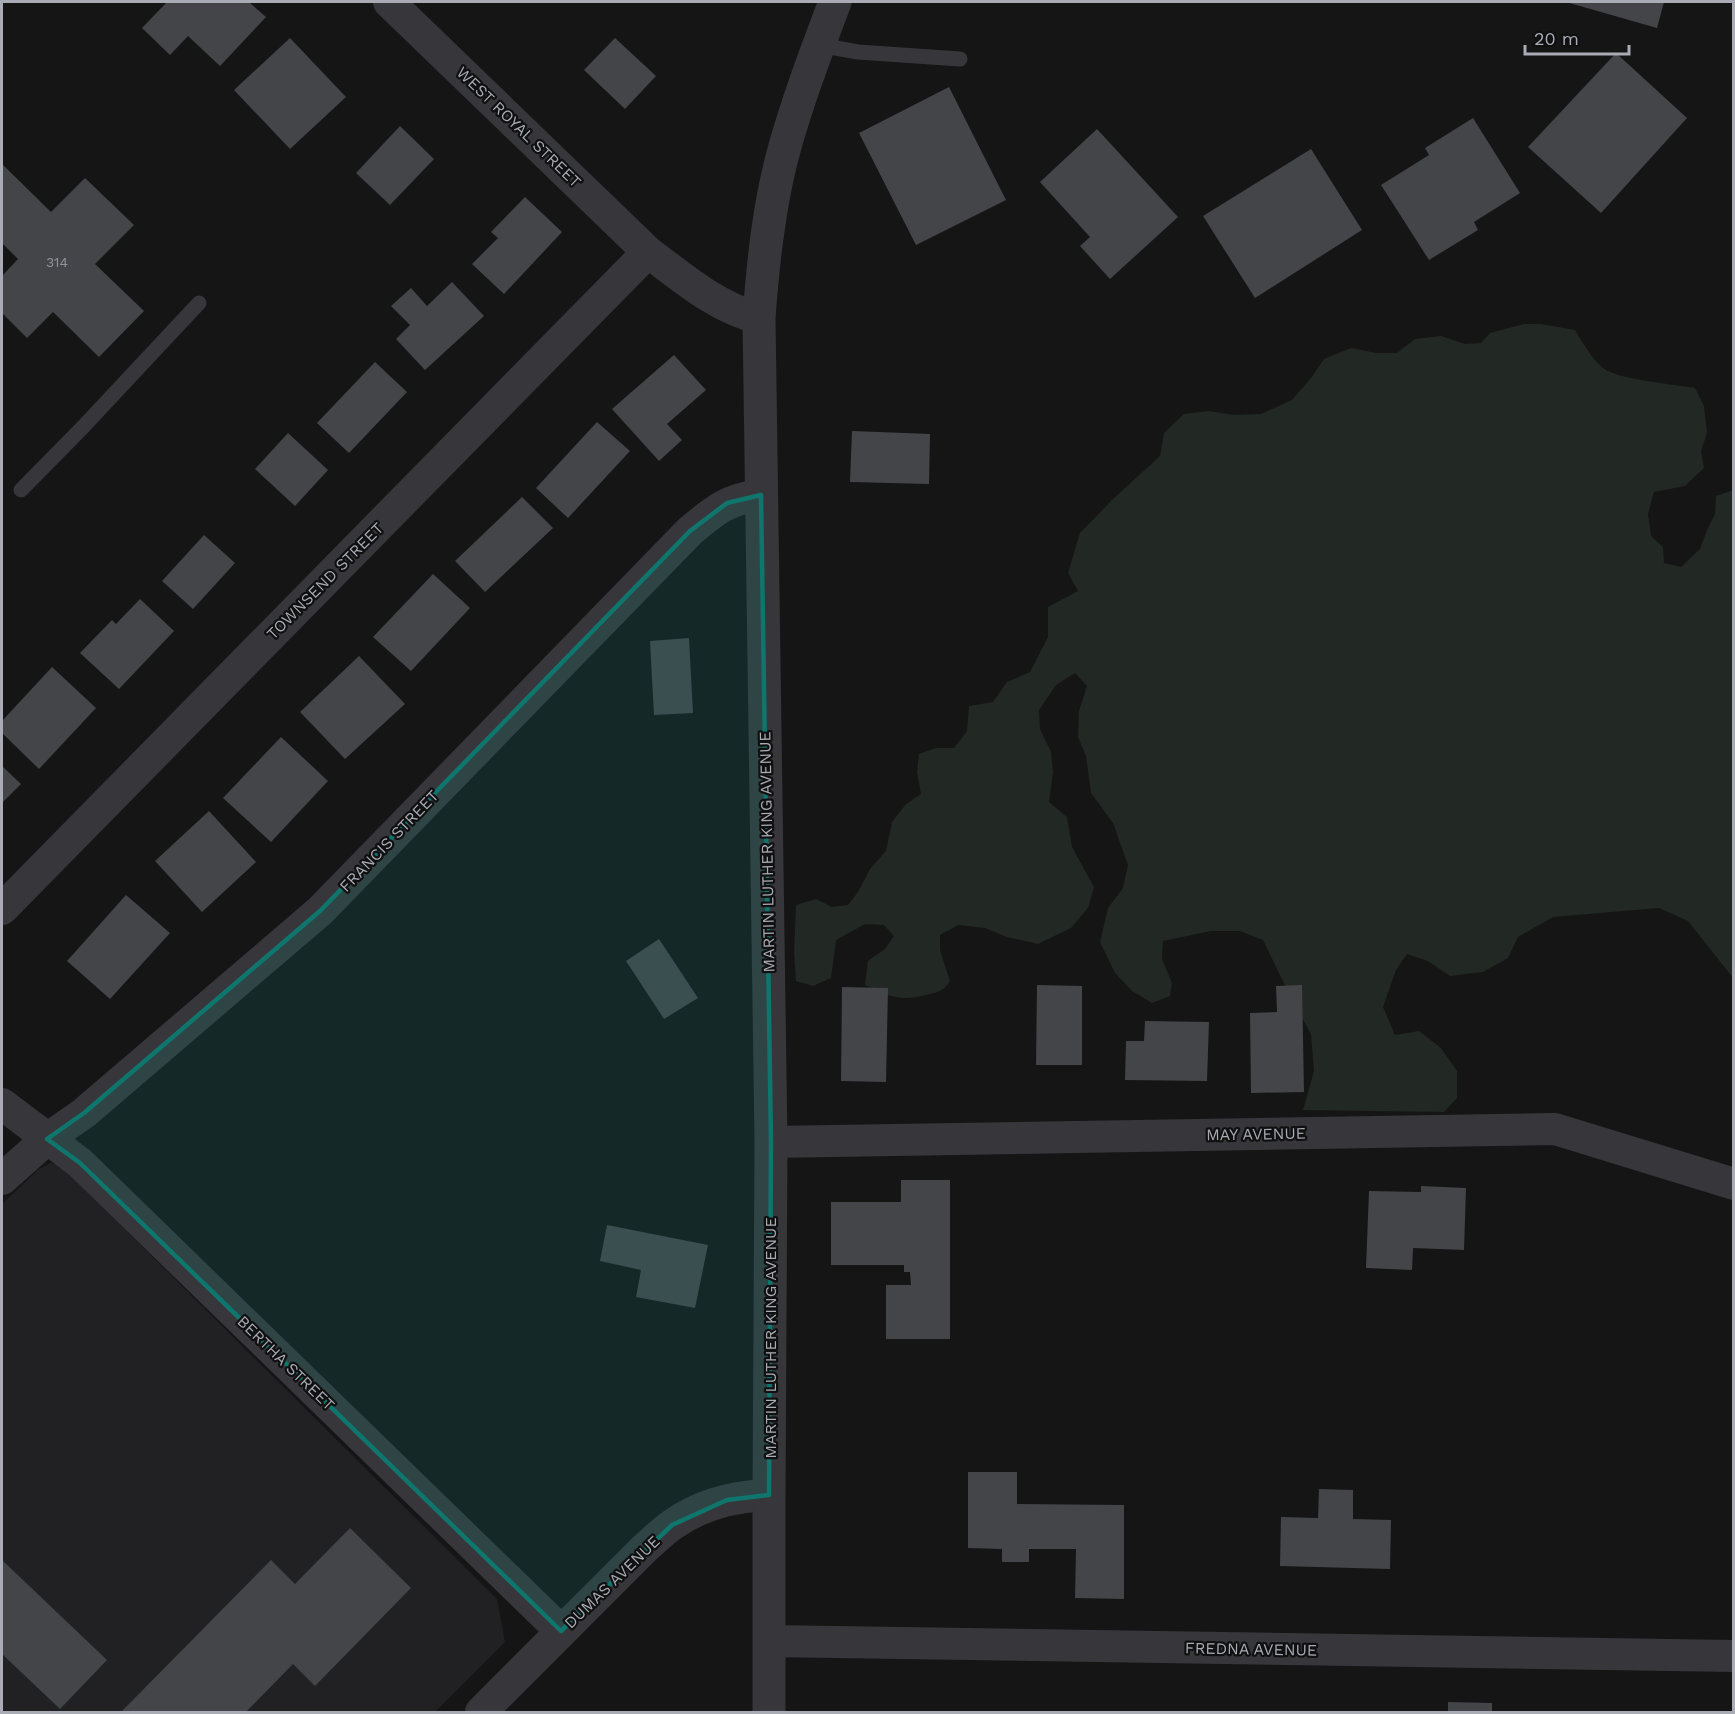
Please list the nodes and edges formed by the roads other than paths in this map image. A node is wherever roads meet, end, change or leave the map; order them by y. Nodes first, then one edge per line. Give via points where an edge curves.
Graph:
1 (389, 2) edge
2 (836, 2) edge
3 (819, 45) junction
4 (960, 59) dead end
5 (648, 252) junction
6 (199, 303) dead end
7 (759, 318) junction
8 (21, 490) dead end
9 (761, 495) junction
10 (2, 909) edge
11 (2, 1104) edge
12 (47, 1139) junction
13 (771, 1142) junction
14 (2, 1179) edge
15 (1734, 1184) edge
16 (769, 1496) junction
17 (561, 1631) junction
18 (769, 1641) junction
19 (1734, 1656) edge
20 (481, 1713) edge
21 (769, 1713) edge

1 - 5 street, WEST ROYAL STREET
2 - 3 street, MARTIN LUTHER KING AVENUE
3 - 4 lane via 858,52
3 - 7 street, MARTIN LUTHER KING AVENUE via 783,152 763,268
5 - 7 street, WEST ROYAL STREET via 726,307
5 - 10 street, TOWNSEND STREET
6 - 8 lane
7 - 9 street, MARTIN LUTHER KING AVENUE
9 - 12 street, FRANCIS STREET via 727,503 690,531 321,911 84,1113
9 - 13 street, MARTIN LUTHER KING AVENUE
11 - 12 street, BERTHA STREET
12 - 14 street, FRANCIS STREET
12 - 17 street, BERTHA STREET via 89,1171
13 - 15 street, MAY AVENUE via 1555,1130
13 - 16 street, MARTIN LUTHER KING AVENUE
16 - 17 street, DUMAS AVENUE via 727,1500 672,1525
16 - 18 street, MARTIN LUTHER KING AVENUE
17 - 20 street, DUMAS AVENUE
18 - 19 street, FREDNA AVENUE
18 - 21 street, MARTIN LUTHER KING AVENUE

